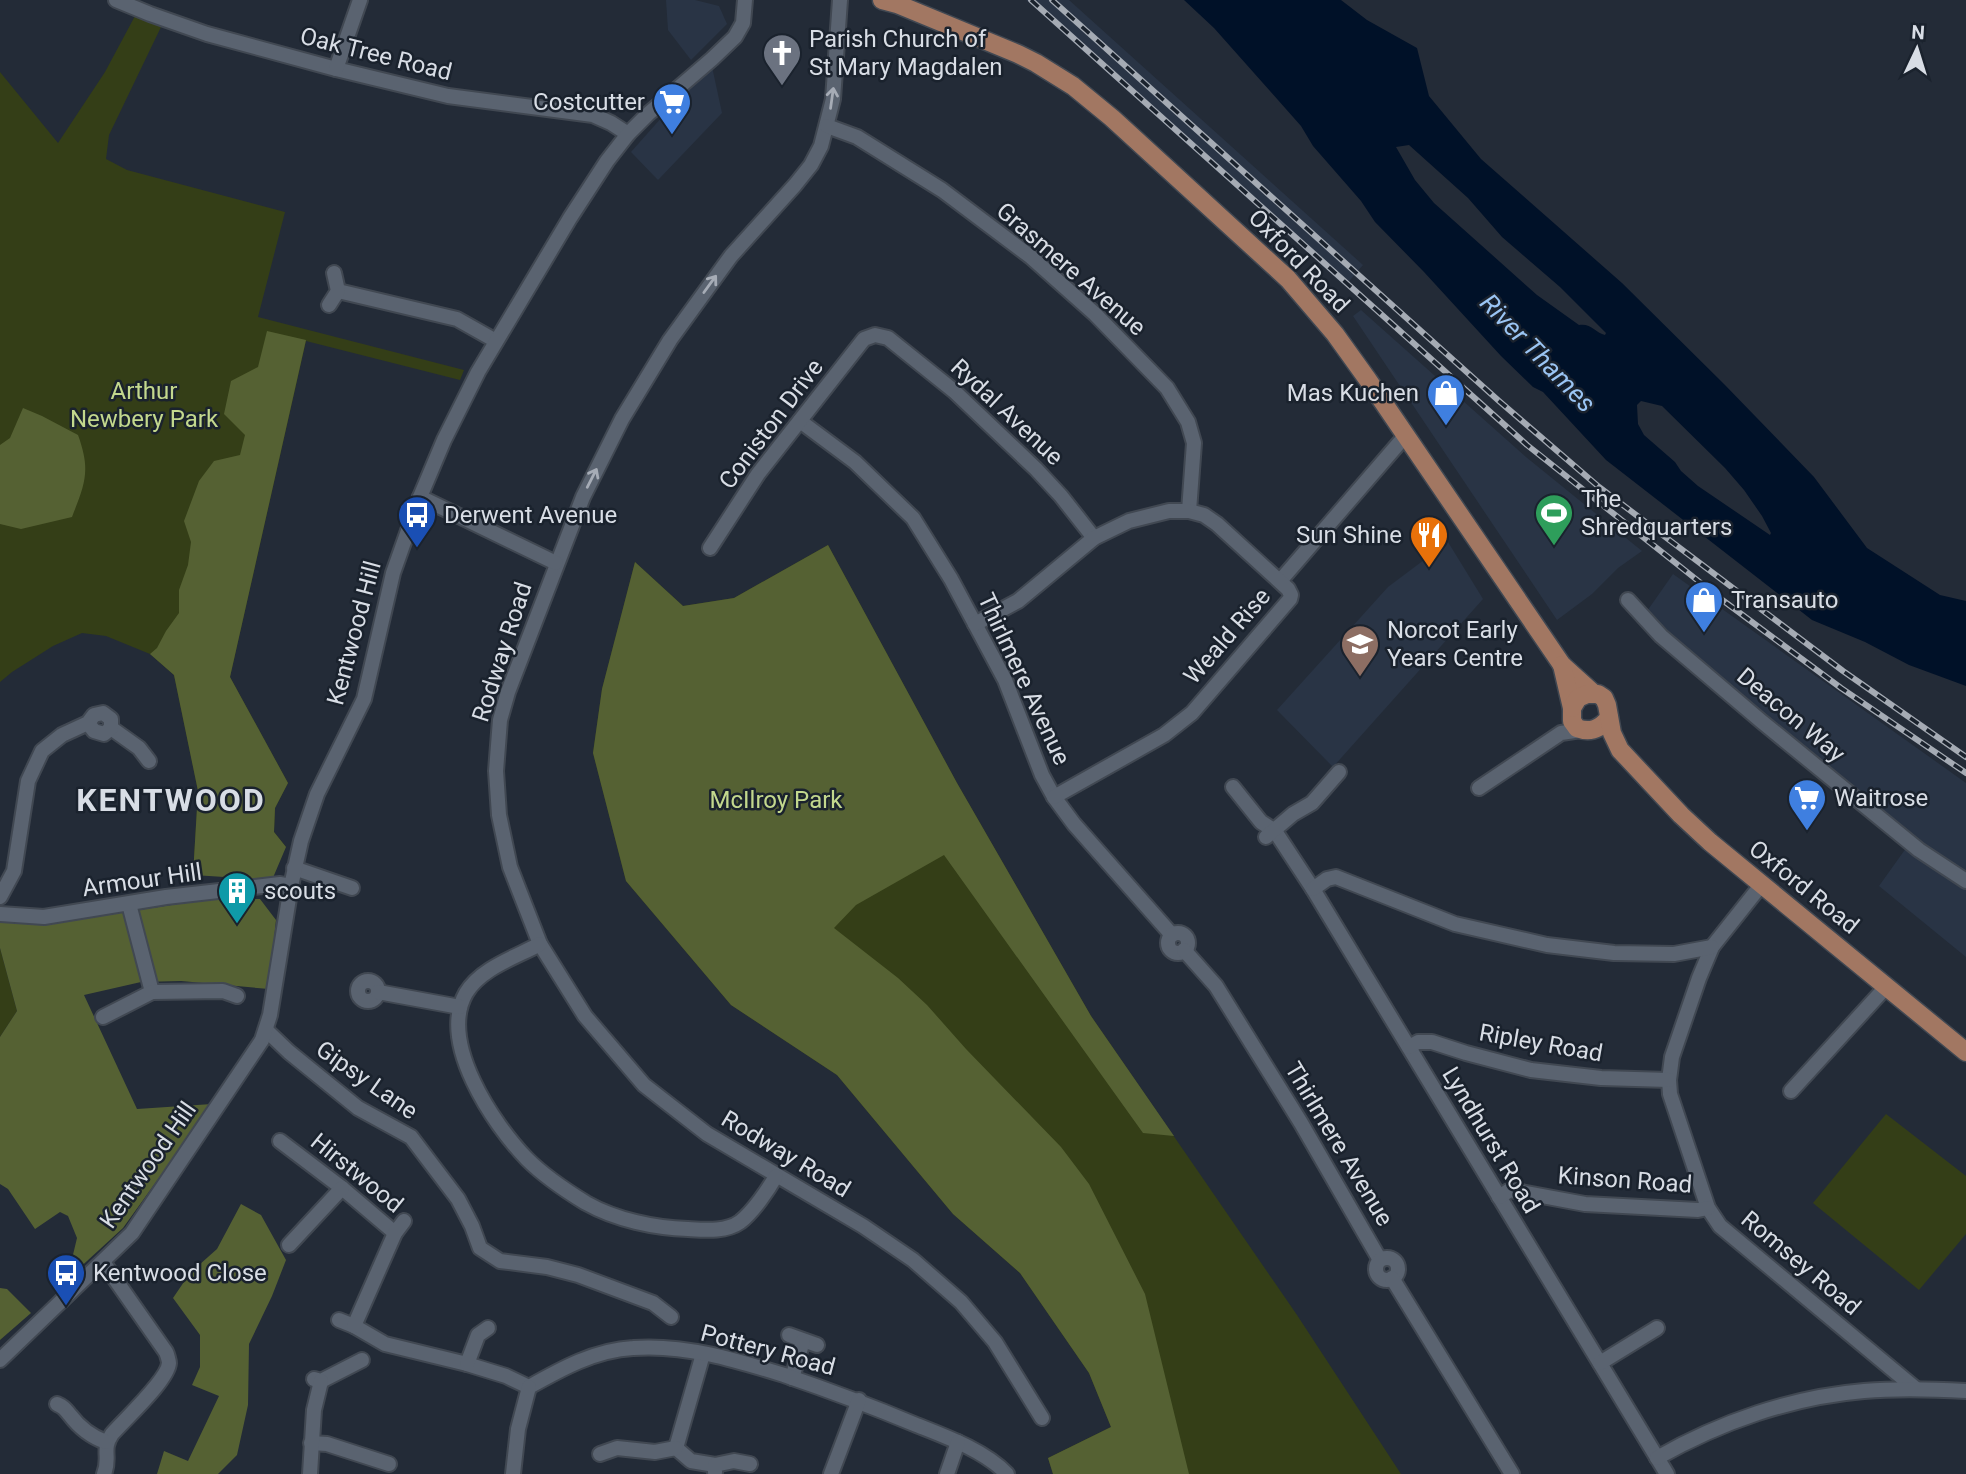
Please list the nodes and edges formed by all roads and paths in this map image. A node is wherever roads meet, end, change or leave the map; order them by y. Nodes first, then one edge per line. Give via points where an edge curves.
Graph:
1 (116, 0) edge
2 (360, 0) edge
3 (746, 0) edge
4 (840, 0) edge
5 (891, 1) edge
6 (336, 69) junction
7 (827, 125) junction
8 (628, 134) junction
9 (334, 273) dead end
10 (338, 291) junction
11 (329, 305) dead end
12 (875, 335) joint
13 (496, 341) junction
14 (800, 421) junction
15 (1406, 435) junction
16 (420, 498) junction
17 (1189, 511) junction
18 (1094, 538) junction
19 (710, 548) dead end
20 (556, 564) junction
21 (1280, 581) junction
22 (1628, 600) dead end
23 (975, 624) junction
24 (1563, 665) junction
25 (1593, 693) junction
26 (1609, 718) junction
27 (1578, 721) junction
28 (1620, 750) junction
29 (149, 761) dead end
30 (1339, 772) dead end
31 (1233, 787) dead end
32 (1479, 788) dead end
33 (1054, 797) junction
34 (1270, 834) junction
35 (294, 869) junction
36 (1966, 881) edge
37 (1762, 884) junction
38 (290, 886) junction
39 (352, 888) dead end
40 (1312, 888) junction
41 (0, 897) edge
42 (129, 904) junction
43 (0, 914) edge
44 (540, 944) junction
45 (1712, 947) junction
46 (1886, 986) junction
47 (152, 992) junction
48 (378, 992) dead end
49 (237, 996) dead end
50 (460, 1007) junction
51 (103, 1017) dead end
52 (266, 1030) junction
53 (1409, 1047) junction
54 (1966, 1052) edge
55 (1669, 1080) junction
56 (1791, 1091) dead end
57 (300, 1136) dead end
58 (776, 1176) junction
59 (342, 1188) junction
60 (1499, 1197) junction
61 (1708, 1208) junction
62 (289, 1245) dead end
63 (103, 1262) junction
64 (671, 1317) dead end
65 (339, 1320) dead end
66 (465, 1325) dead end
67 (354, 1326) junction
68 (1657, 1328) dead end
69 (789, 1335) dead end
70 (703, 1354) junction
71 (0, 1360) edge
72 (362, 1360) dead end
73 (1600, 1363) junction
74 (467, 1364) junction
75 (792, 1378) junction
76 (528, 1387) junction
77 (1916, 1389) junction
78 (1966, 1391) edge
79 (859, 1400) junction
80 (57, 1404) dead end
81 (1041, 1419) dead end
82 (106, 1442) junction
83 (958, 1442) junction
84 (311, 1443) junction
85 (676, 1448) junction
86 (600, 1454) dead end
87 (1657, 1458) junction
88 (390, 1464) dead end
89 (750, 1464) dead end
90 (715, 1469) edge
91 (104, 1474) edge
92 (310, 1474) edge
93 (513, 1474) edge
94 (831, 1474) edge
95 (947, 1474) edge
96 (1007, 1474) edge
97 (1512, 1474) edge
98 (1667, 1474) edge

1 - 6 street, Oak Tree Road via 207,34
2 - 6 street
3 - 8 street, Kentwood Hill via 743,23 735,37
7 -> 4 street, Rodway Road
5 - 15 main road, Oxford Road via 1036,63 1112,118 1304,296
6 - 8 street, Oak Tree Road via 448,96 593,116
7 - 17 street, Grasmere Avenue via 857,137 942,190 1031,257 1167,388 1188,422 1194,443
20 -> 7 street, Rodway Road via 622,419 663,352 731,256 811,165
8 - 13 street, Kentwood Hill via 576,209
9 - 10 street
10 - 11 street
10 - 13 street via 457,319
12 - 14 street, Coniston Drive via 864,340
12 - 18 street, Rydal Avenue via 888,338 954,391 1045,478
13 - 16 street, Kentwood Hill via 444,440
14 - 19 street, Coniston Drive via 758,474
14 - 23 street, Thirlmere Avenue via 855,462 913,518
15 - 21 street, Weald Rise
15 - 24 main road, Oxford Road
16 - 20 street
16 - 35 street, Kentwood Hill via 393,573 364,699 317,794
17 - 18 street via 1129,521
17 - 21 street via 1217,524
18 - 23 street via 1018,601
20 - 44 street, Rodway Road via 503,710 496,771 510,867
21 - 33 street, Weald Rise via 1290,599 1192,712 1164,735
22 - 36 street, Deacon Way via 1661,636 1761,721 1919,850
23 - 33 street, Thirlmere Avenue
24 - 25 main road, Oxford Road
24 - 27 main road, Oxford Road
25 - 26 main road via 1604,698
25 - 27 main road via 1578,698
26 - 27 main road via 1601,726
26 - 28 main road, Oxford Road
27 - 28 main road, Oxford Road
27 - 32 street
28 - 37 main road, Oxford Road via 1697,831
29 - 41 street via 111,728 111,719 103,713 62,734 42,751 28,781 14,871
30 - 34 street via 1312,803
31 - 34 street, Lyndhurst Road
33 - 97 street, Thirlmere Avenue via 1172,935 1184,936 1184,950 1216,986 1380,1260 1396,1263 1392,1278
34 - 40 street, Lyndhurst Road
35 - 38 street, Kentwood Hill
35 - 39 street
37 - 45 street, Romsey Road
37 - 46 main road, Oxford Road
38 - 42 street, Armour Hill
38 - 52 street, Kentwood Hill
40 - 45 street via 1336,877 1455,923 1547,945 1674,954
40 - 53 street, Lyndhurst Road
42 - 43 street, Armour Hill via 44,917
42 - 47 street
44 - 50 street via 476,981
44 - 58 street, Rodway Road via 585,1016 643,1085 708,1134
45 - 55 street, Romsey Road via 1672,1057
46 - 54 main road, Oxford Road
46 - 56 street
47 - 49 street via 223,991
47 - 51 street
48 - 50 street
50 - 58 street via 459,1035 478,1092 527,1159 587,1204 628,1220 672,1229 714,1230 739,1223
52 - 63 street, Kentwood Hill via 147,1214
52 - 64 street, Gipsy Lane via 358,1108 411,1138 458,1199 480,1248 500,1261 578,1275 653,1303
53 - 55 street, Ripley Road via 1432,1042 1531,1070
53 - 60 street, Lyndhurst Road
55 - 61 street, Romsey Road
57 - 59 street, Hirstwood via 286,1145
58 - 81 street, Rodway Road via 913,1260 961,1302 995,1342
59 - 62 street
59 - 67 street, Hirstwood via 400,1227
60 - 61 street, Kinson Road via 1510,1191 1585,1204
60 - 73 street, Lyndhurst Road
61 - 77 street, Romsey Road via 1720,1226
63 - 71 street, Kentwood Hill
63 - 82 street via 169,1362 159,1384
65 - 67 street
66 - 74 street via 483,1331
67 - 74 street via 385,1344
68 - 73 street
69 - 75 street via 810,1343
70 - 75 street, Pottery Road
70 - 76 street, Pottery Road via 632,1348 600,1354
70 - 85 street
72 - 84 street via 317,1380
73 - 87 street, Lyndhurst Road
74 - 76 street
75 - 79 street, Pottery Road
76 - 93 street
77 - 78 street
77 - 87 street via 1862,1391 1802,1402 1717,1427
79 - 83 street, Pottery Road
79 - 94 street
80 - 82 street via 93,1437
82 - 91 street
83 - 95 street
83 - 96 street, Pottery Road
84 - 88 street
84 - 92 street
85 - 86 street via 655,1452 617,1448
85 - 90 street via 691,1461
87 - 98 street, Lyndhurst Road
89 - 90 street via 734,1461

